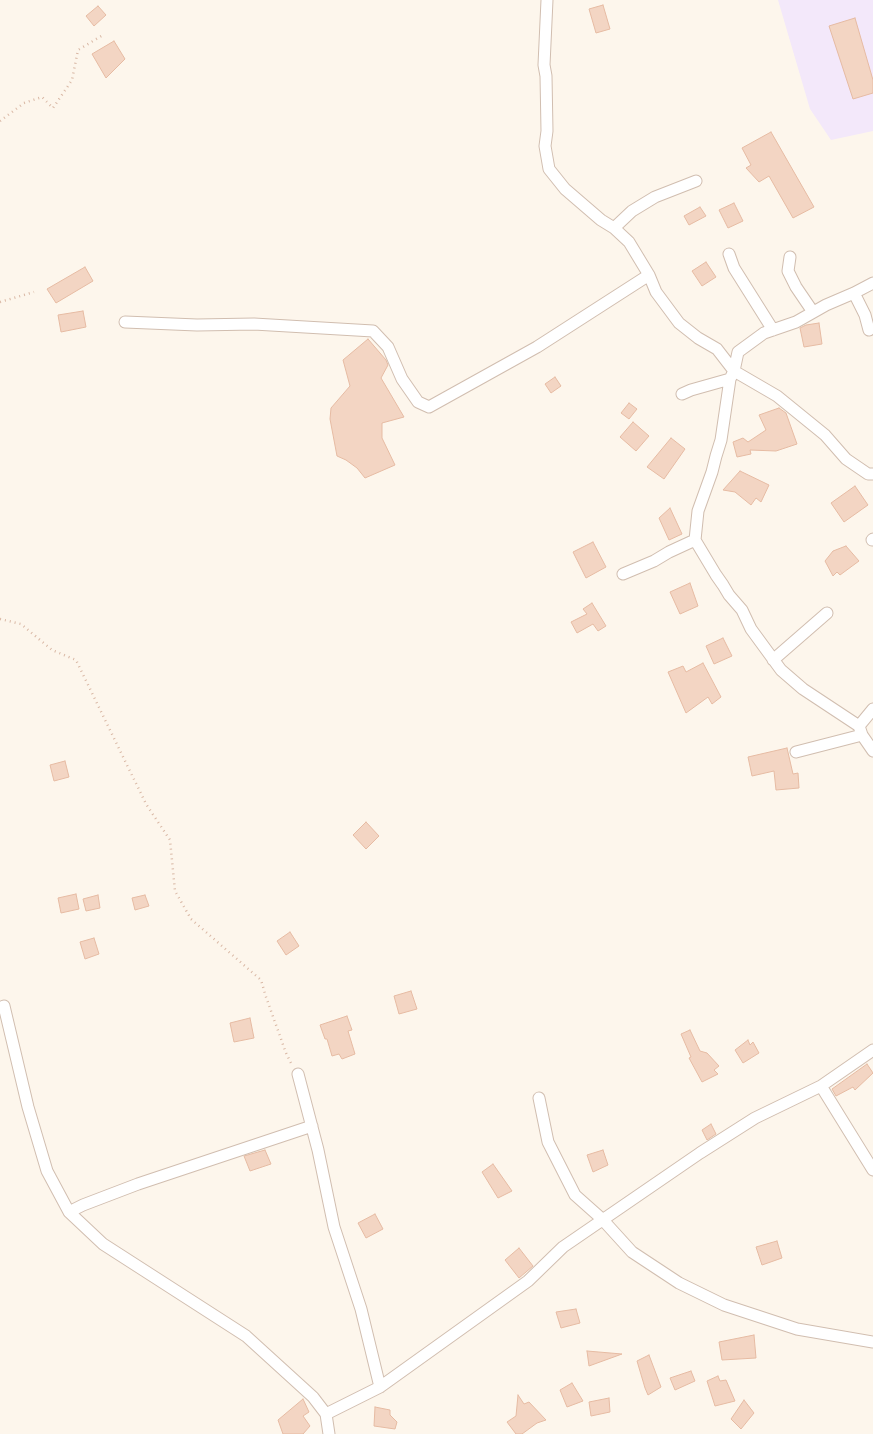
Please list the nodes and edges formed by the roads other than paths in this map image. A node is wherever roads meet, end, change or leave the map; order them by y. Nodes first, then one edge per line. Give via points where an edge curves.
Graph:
1 (547, 0) edge
2 (696, 181) dead end
3 (614, 228) junction
4 (729, 254) dead end
5 (790, 257) dead end
6 (649, 275) junction
7 (873, 283) edge
8 (854, 293) junction
9 (813, 312) junction
10 (125, 322) dead end
11 (773, 330) junction
12 (869, 330) dead end
13 (732, 375) junction
14 (682, 394) dead end
15 (873, 474) edge
16 (695, 540) junction
17 (623, 574) dead end
18 (827, 614) dead end
19 (773, 660) junction
20 (873, 709) edge
21 (860, 730) junction
22 (873, 751) edge
23 (796, 752) dead end
24 (0, 1008) edge
25 (873, 1050) edge
26 (298, 1074) road end
27 (821, 1086) junction
28 (539, 1098) dead end
29 (312, 1126) junction
30 (873, 1170) edge
31 (69, 1212) junction
32 (602, 1219) junction
33 (873, 1342) edge
34 (380, 1387) junction
35 (326, 1414) junction
36 (329, 1434) edge

1 - 3 street via 544,65 545,146 549,169 565,189
2 - 3 street via 655,197 632,211
3 - 6 street via 628,242
4 - 11 street via 734,268
5 - 9 street via 788,271
6 - 10 street via 538,346 428,407 418,402 402,379 388,347 373,332 254,324
6 - 13 street via 656,292 679,323 717,350
7 - 8 street
8 - 9 street
8 - 12 street
9 - 11 street
11 - 13 street via 738,352
13 - 14 street
13 - 15 street via 776,396 825,435 846,459
13 - 16 street via 721,440 698,511
16 - 17 street
16 - 19 street
18 - 19 street
19 - 21 street via 803,689
20 - 21 street
21 - 22 street
21 - 23 street
24 - 31 street via 4,1006 28,1107 48,1171
25 - 27 street
26 - 29 street
27 - 30 street
27 - 32 street via 755,1118
28 - 32 street via 548,1142 575,1195
29 - 31 street via 138,1184
29 - 34 street via 334,1228 361,1310
31 - 35 street via 103,1244 246,1336 313,1397
32 - 33 street via 632,1252 679,1283 724,1305 797,1329
32 - 34 street via 563,1247 528,1281
34 - 35 street
35 - 36 street

